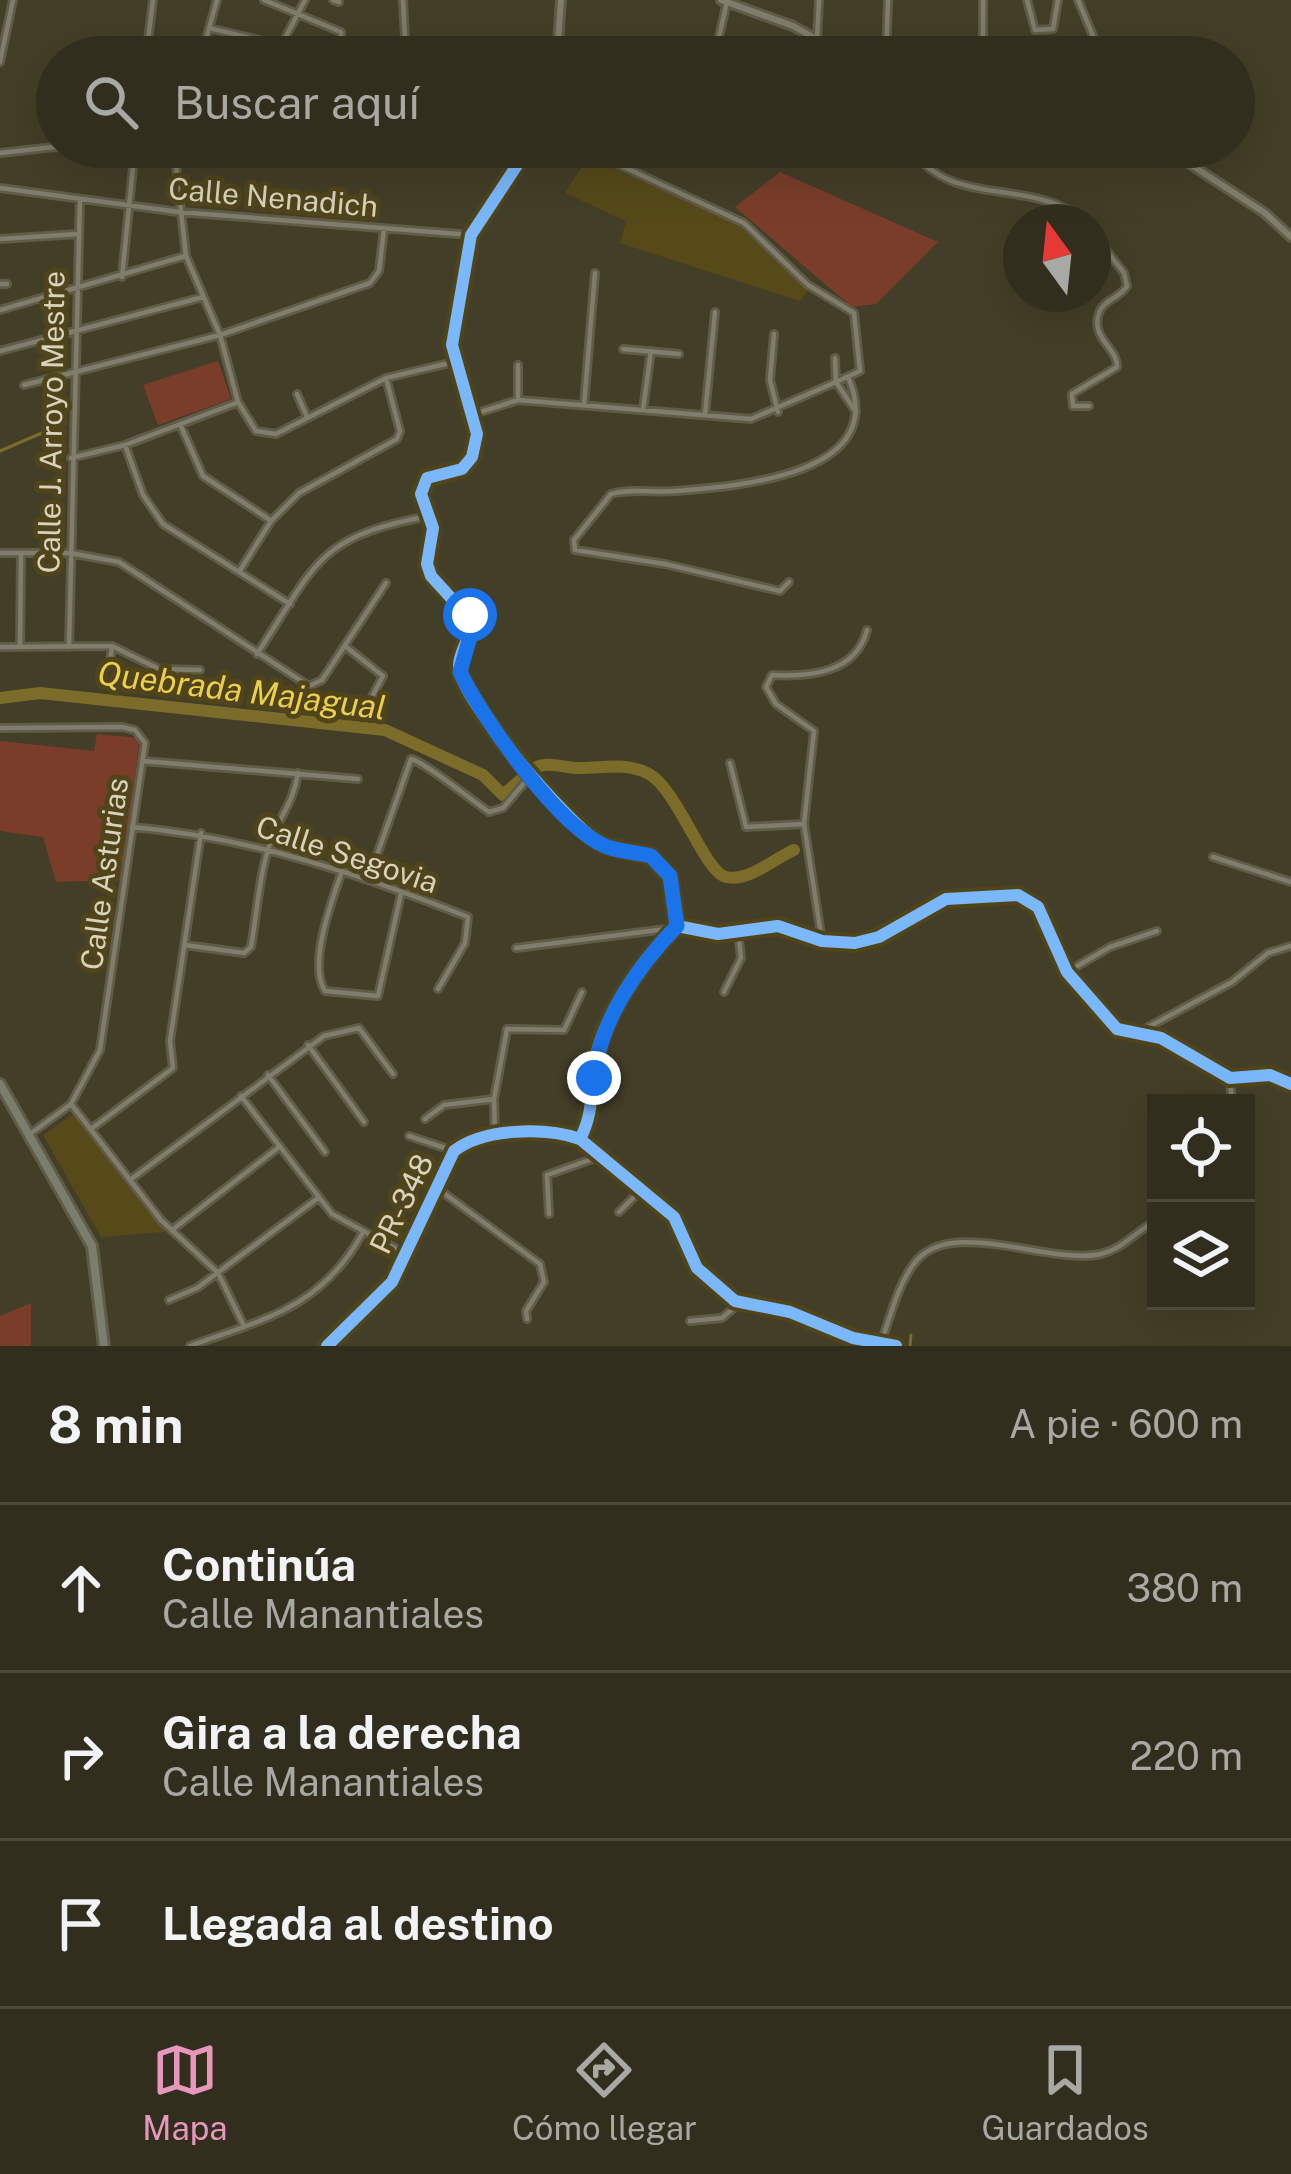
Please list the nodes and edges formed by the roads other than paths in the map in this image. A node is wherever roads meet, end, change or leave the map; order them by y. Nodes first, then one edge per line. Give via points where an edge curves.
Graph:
1 (13, 0) edge
2 (153, 0) edge
3 (217, 0) edge
4 (265, 0) edge
5 (305, 0) edge
6 (404, 0) edge
7 (561, 0) edge
8 (757, 0) edge
9 (819, 0) edge
10 (888, 0) edge
11 (983, 0) edge
12 (1027, 0) edge
13 (1058, 0) edge
14 (1078, 0) edge
15 (724, 1) edge
16 (278, 3) edge
17 (757, 12) junction
18 (294, 16) junction
19 (209, 28) junction
20 (149, 36) edge
21 (207, 36) edge
22 (237, 36) edge
23 (285, 36) edge
24 (341, 36) edge
25 (405, 36) edge
26 (560, 36) edge
27 (719, 36) edge
28 (808, 36) edge
29 (817, 36) edge
30 (887, 36) edge
31 (983, 36) edge
32 (1090, 36) edge
33 (0, 62) edge
34 (36, 149) edge
35 (0, 154) edge
36 (133, 168) edge
37 (175, 168) edge
38 (515, 168) edge
39 (626, 168) edge
40 (927, 168) edge
41 (1196, 168) edge
42 (0, 188) edge
43 (80, 199) junction
44 (1054, 204) edge
45 (129, 206) junction
46 (179, 212) junction
47 (384, 229) junction
48 (78, 234) junction
49 (471, 235) junction
50 (1291, 237) edge
51 (0, 239) edge
52 (186, 256) junction
53 (1111, 256) edge
54 (596, 273) dead end
55 (122, 277) junction
56 (76, 291) junction
57 (203, 297) junction
58 (1111, 300) edge
59 (0, 310) edge
60 (715, 312) dead end
61 (1100, 312) edge
62 (74, 332) junction
63 (774, 334) dead end
64 (220, 335) junction
65 (623, 349) dead end
66 (0, 351) edge
67 (651, 351) junction
68 (679, 354) dead end
69 (835, 358) dead end
70 (454, 362) junction
71 (518, 365) dead end
72 (76, 371) junction
73 (848, 377) junction
74 (386, 378) junction
75 (836, 382) junction
76 (24, 385) dead end
77 (296, 394) dead end
78 (518, 400) junction
79 (238, 402) junction
80 (584, 406) junction
81 (1089, 406) dead end
82 (643, 410) junction
83 (778, 412) junction
84 (858, 412) junction
85 (471, 415) junction
86 (705, 416) junction
87 (307, 417) junction
88 (180, 424) junction
89 (125, 445) junction
90 (71, 458) junction
91 (430, 516) junction
92 (272, 521) junction
93 (0, 553) edge
94 (21, 553) junction
95 (70, 553) junction
96 (239, 572) junction
97 (789, 582) dead end
98 (386, 583) dead end
99 (290, 604) junction
100 (867, 630) dead end
101 (112, 646) junction
102 (345, 646) junction
103 (0, 647) edge
104 (20, 647) junction
105 (70, 647) junction
106 (256, 654) junction
107 (110, 662) dead end
108 (200, 670) dead end
109 (363, 714) dead end
110 (0, 728) edge
111 (143, 761) junction
112 (730, 763) dead end
113 (298, 773) junction
114 (530, 776) junction
115 (358, 779) dead end
116 (804, 824) junction
117 (132, 827) junction
118 (201, 833) junction
119 (268, 849) junction
120 (377, 855) dead end
121 (1213, 856) dead end
122 (340, 874) junction
123 (1291, 882) edge
124 (401, 894) junction
125 (676, 927) junction
126 (738, 931) junction
127 (1157, 931) dead end
128 (822, 941) junction
129 (185, 945) junction
130 (1291, 946) edge
131 (517, 948) dead end
132 (1067, 972) junction
133 (438, 989) dead end
134 (582, 992) dead end
135 (724, 992) dead end
136 (1134, 1034) junction
137 (308, 1045) junction
138 (393, 1073) dead end
139 (268, 1075) junction
140 (1230, 1078) junction
141 (0, 1084) edge
142 (1291, 1084) edge
143 (1231, 1094) edge
144 (241, 1096) junction
145 (494, 1099) junction
146 (71, 1104) junction
147 (425, 1119) dead end
148 (364, 1123) dead end
149 (91, 1129) junction
150 (30, 1134) junction
151 (495, 1135) junction
152 (409, 1136) dead end
153 (580, 1139) junction
154 (279, 1147) junction
155 (454, 1151) junction
156 (326, 1152) dead end
157 (598, 1157) junction
158 (130, 1180) junction
159 (437, 1188) junction
160 (640, 1191) junction
161 (318, 1198) junction
162 (619, 1212) dead end
163 (549, 1214) dead end
164 (1147, 1228) edge
165 (172, 1230) junction
166 (362, 1234) junction
167 (404, 1253) junction
168 (218, 1273) junction
169 (169, 1300) dead end
170 (741, 1302) junction
171 (527, 1319) dead end
172 (690, 1321) dead end
173 (244, 1326) junction
174 (881, 1343) junction
175 (104, 1346) edge
176 (190, 1346) edge
177 (327, 1346) edge
178 (896, 1346) edge

1 - 33 street
2 - 20 street
3 - 19 street
4 - 16 street
5 - 18 street
6 - 25 street
7 - 26 street
8 - 17 street
9 - 29 street
10 - 30 street
11 - 31 street
12 - 13 street via 1034,30 1053,29
14 - 32 street
15 - 17 street
15 - 27 street
16 - 18 street
17 - 28 street
18 - 23 street
18 - 24 street
19 - 21 street
19 - 22 street
34 - 35 street
36 - 45 street
37 - 46 street
38 - 49 street
39 - 73 street via 744,223 808,285 854,314 860,370
40 - 44 street via 949,182
41 - 50 street
42 - 43 street, Calle Nenadich
43 - 45 street, Calle Nenadich
43 - 48 street, Calle J. Arroyo Mestre
45 - 46 street, Calle Nenadich
45 - 55 street
46 - 47 street, Calle Nenadich
46 - 52 street
47 - 49 street, Calle Nenadich
47 - 64 street via 380,271 370,283
48 - 51 street
48 - 56 street, Calle J. Arroyo Mestre
49 - 70 street
52 - 55 street
52 - 57 street
53 - 58 street via 1127,286
54 - 80 street
55 - 56 street
56 - 59 street
56 - 62 street, Calle J. Arroyo Mestre
57 - 62 street
57 - 64 street
60 - 86 street
61 - 81 street via 1100,338 1117,367 1072,394 1073,406
62 - 66 street
62 - 72 street, Calle J. Arroyo Mestre
63 - 83 street via 770,380
64 - 72 street
64 - 79 street
65 - 67 street
67 - 68 street
67 - 82 street
69 - 75 street
70 - 74 street
70 - 85 street
71 - 78 street
72 - 76 street
72 - 90 street, Calle J. Arroyo Mestre
73 - 75 street
73 - 84 street
74 - 87 street
74 - 92 street via 397,439 310,485
75 - 83 street
75 - 84 street
77 - 87 street
78 - 80 street
78 - 85 street
79 - 87 street via 264,435
79 - 88 street
80 - 82 street
82 - 86 street
83 - 86 street
84 - 97 street via 845,440 806,466 762,481 611,494 574,540 588,556 780,591
85 - 91 street via 477,434 470,463 422,486
88 - 89 street
88 - 92 street via 203,476
89 - 90 street
89 - 96 street via 155,514
90 - 95 street, Calle J. Arroyo Mestre
91 - 99 street via 343,540
91 - 114 street via 428,569 472,621 460,672
92 - 96 street
93 - 94 street
94 - 95 street
94 - 104 street
95 - 105 street, Calle J. Arroyo Mestre
95 - 106 street via 128,567
96 - 99 street
98 - 102 street
99 - 106 street
100 - 116 street via 851,657 831,670 767,682 776,704 814,730
101 - 105 street
101 - 107 street
101 - 108 street via 159,669
102 - 106 street via 309,686
102 - 109 street via 383,676
103 - 104 street
104 - 105 street
110 - 111 street, Calle Asturias via 129,728 143,739
111 - 113 street
111 - 117 street, Calle Asturias
112 - 116 street via 743,824
113 - 115 street
113 - 119 street
114 - 120 street via 503,808 489,812 412,759
114 - 125 street via 600,844 658,862 673,887
116 - 128 street
117 - 118 street, Calle Segovia
117 - 146 street, Calle Asturias via 100,1050
118 - 119 street, Calle Segovia
118 - 129 street
119 - 122 street, Calle Segovia
119 - 129 street via 248,952
121 - 123 street
122 - 124 street, Calle Segovia
122 - 124 street via 319,977 325,991 378,996
124 - 133 street, Calle Segovia via 470,920
125 - 126 street
125 - 131 street
125 - 153 street via 607,1026
126 - 128 street via 778,926
126 - 135 street via 741,958
127 - 132 street
128 - 132 street via 868,940 946,899 1010,893 1038,907
129 - 149 street via 172,1068
130 - 136 street
132 - 136 street via 1096,1012
134 - 145 street via 564,1030 507,1029
136 - 140 street via 1161,1038
137 - 138 street via 355,1027
137 - 139 street
137 - 148 street
139 - 144 street
139 - 156 street
140 - 142 street via 1270,1075
140 - 143 street
141 - 150 main road
144 - 154 street
144 - 158 street
145 - 147 street via 444,1105
145 - 151 street
146 - 149 street
146 - 150 street, Calle Asturias
149 - 158 street
150 - 175 main road via 92,1246
151 - 153 street, PR-348 / PR-348
151 - 155 street, PR-348 / PR-348
152 - 155 street
153 - 157 street
154 - 161 street
154 - 165 street
155 - 159 street, PR-348 / PR-348
157 - 160 street
157 - 163 street via 547,1175
158 - 165 street
159 - 167 street, PR-348 / PR-348
159 - 171 street via 540,1264 544,1282
160 - 162 street
160 - 170 street via 674,1217 697,1268
161 - 166 street
161 - 168 street
164 - 174 street via 1121,1247 1083,1256 968,1242 936,1247 913,1263
165 - 168 street
166 - 167 street
166 - 173 street via 322,1288
167 - 177 street, PR-348 / PR-348 via 377,1299
168 - 169 street
168 - 173 street
170 - 172 street via 722,1318
170 - 174 street
173 - 176 street
174 - 178 street

